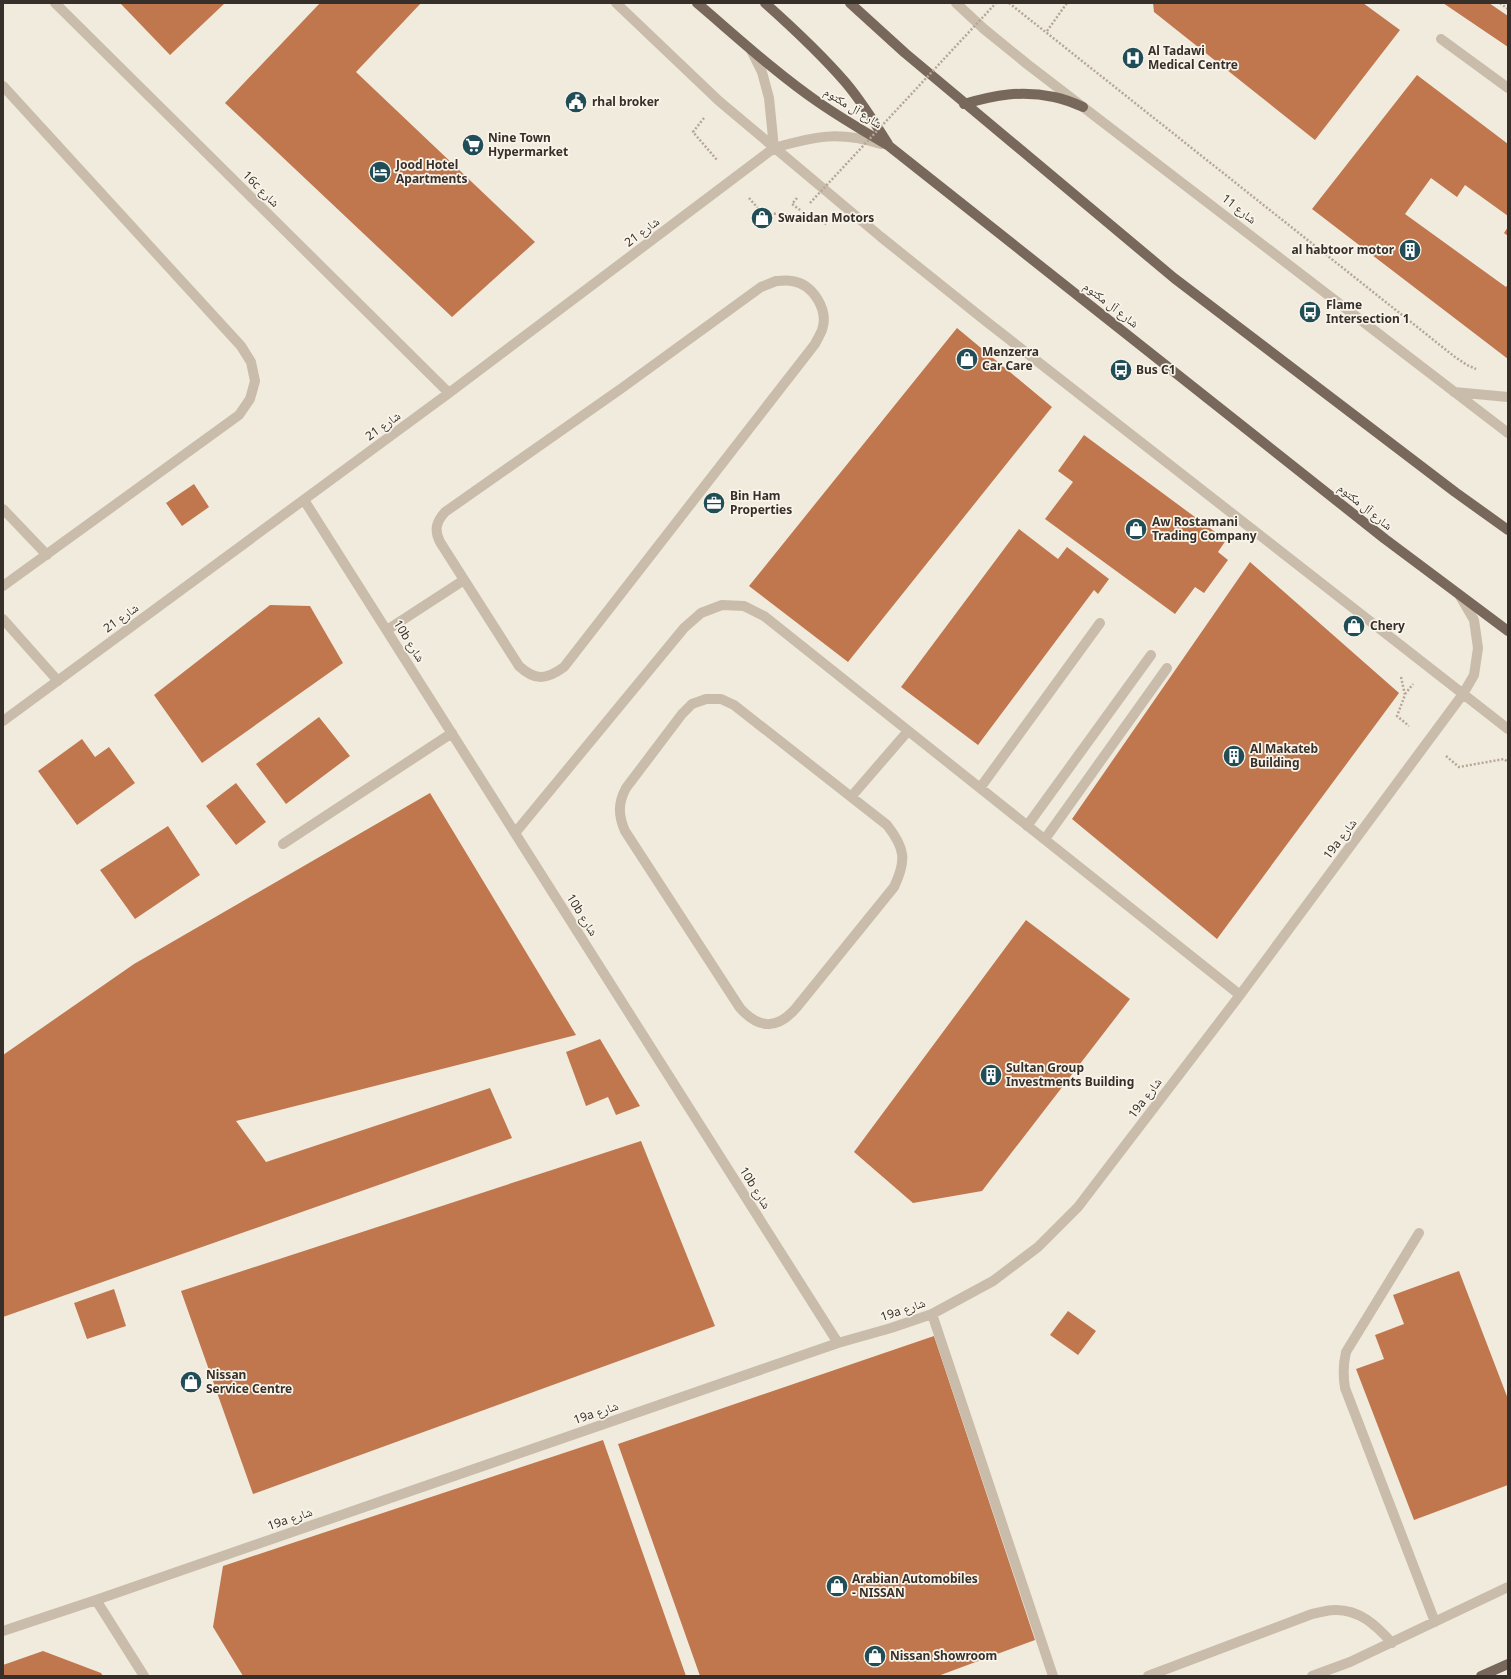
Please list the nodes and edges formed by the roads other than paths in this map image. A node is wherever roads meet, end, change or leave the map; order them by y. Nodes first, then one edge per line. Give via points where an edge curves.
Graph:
1 (55, 3) edge
2 (616, 3) edge
3 (697, 3) edge
4 (765, 3) edge
5 (850, 3) edge
6 (956, 3) edge
7 (1441, 39) dead end
8 (751, 49) junction
9 (3, 86) edge
10 (1508, 88) edge
11 (964, 104) junction
12 (1083, 107) junction
13 (889, 146) junction
14 (774, 148) junction
15 (1453, 392) junction
16 (449, 393) junction
17 (1508, 397) edge
18 (1508, 433) edge
19 (304, 500) junction
20 (3, 509) edge
21 (1508, 530) edge
22 (47, 556) junction
23 (464, 580) junction
24 (3, 586) edge
25 (1460, 596) junction
26 (3, 619) edge
27 (1100, 623) dead end
28 (387, 630) junction
29 (1508, 631) edge
30 (1151, 655) dead end
31 (1167, 668) dead end
32 (58, 681) junction
33 (1463, 694) junction
34 (3, 721) edge
35 (1508, 729) edge
36 (908, 731) junction
37 (452, 733) junction
38 (980, 788) junction
39 (851, 798) junction
40 (1027, 826) junction
41 (515, 833) junction
42 (1045, 839) junction
43 (283, 844) dead end
44 (1240, 995) junction
45 (1419, 1233) dead end
46 (932, 1314) junction
47 (838, 1343) junction
48 (1508, 1587) edge
49 (96, 1600) junction
50 (1435, 1622) junction
51 (3, 1631) edge
52 (1392, 1643) junction
53 (1508, 1664) edge
54 (144, 1676) edge
55 (1053, 1676) edge
56 (1148, 1676) edge
57 (1312, 1676) edge
58 (1481, 1676) edge

1 - 16 street, 16c شارع
2 - 14 street via 719,101
3 - 8 main road, شارع آل مكتوم
4 - 13 main road via 846,83
5 - 11 main road
6 - 12 street, شارع 11 via 984,29
7 - 10 street
8 - 13 main road, شارع آل مكتوم via 817,102
8 - 14 street via 762,72 769,98
9 - 22 street via 241,346 251,362 255,381 250,399 239,415
11 - 12 main road via 993,95 1024,93 1054,97
11 - 21 main road via 1174,278
12 - 15 street, شارع 11
13 - 14 street, شارع 21 via 860,137 830,136 800,140
13 - 25 main road, شارع آل مكتوم
14 - 16 street, شارع 21
14 - 33 street via 974,312
15 - 17 street
15 - 18 street, شارع 11
16 - 19 street, شارع 21
19 - 28 street, 10b شارع
19 - 32 street, شارع 21
20 - 22 street
22 - 24 street
23 - 23 street via 519,666 528,674 541,677 553,675 564,667 815,344 822,330 824,314 818,298 807,287 792,281 776,281 761,287 445,512 436,526 436,534
23 - 28 street
25 - 29 main road, شارع آل مكتوم
25 - 33 street, 19a شارع via 1474,620 1478,648 1474,675
26 - 32 street
27 - 38 street
28 - 37 street, 10b شارع
30 - 40 street
31 - 42 street
32 - 34 street, شارع 21
33 - 35 street
33 - 44 street, 19a شارع
36 - 38 street
36 - 39 street
36 - 41 street via 764,616 744,606 722,605 701,613 684,628
37 - 41 street, 10b شارع
37 - 43 street
38 - 40 street
39 - 39 street via 734,705 721,699 706,699 692,704 626,788 621,798 620,820 625,831 749,1018 761,1023 774,1024 787,1018 894,887 901,872 903,855 898,839 887,825
40 - 42 street
41 - 47 street, 10b شارع
42 - 44 street
44 - 46 street, 19a شارع via 1078,1207 1038,1247 993,1281
45 - 50 street via 1346,1352 1343,1376 1345,1388
46 - 47 street, 19a شارع
46 - 55 street
47 - 49 street, 19a شارع
48 - 50 street
49 - 51 street, 19a شارع
49 - 54 street
50 - 52 street
52 - 56 street via 1377,1626 1357,1614 1334,1610 1312,1614
52 - 57 street
53 - 58 main road

